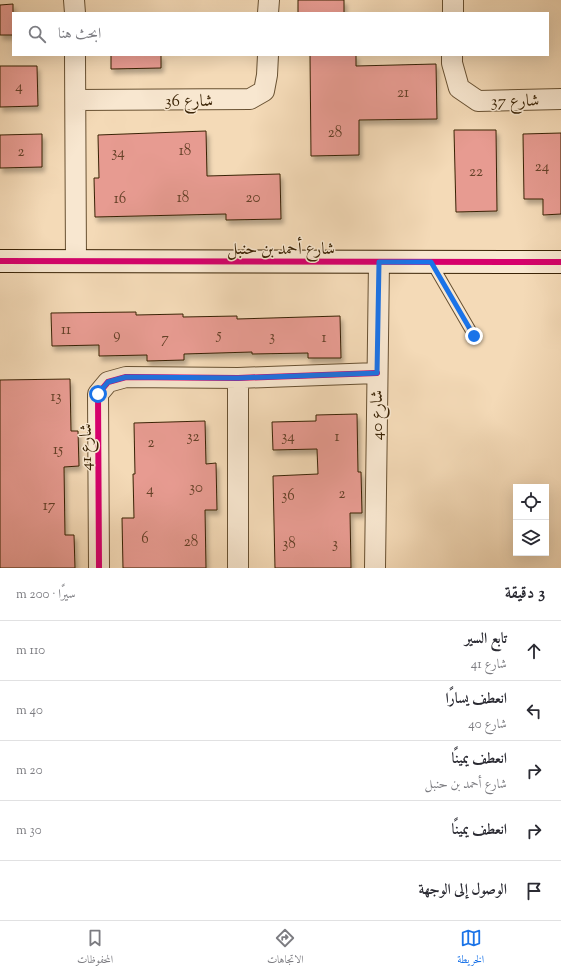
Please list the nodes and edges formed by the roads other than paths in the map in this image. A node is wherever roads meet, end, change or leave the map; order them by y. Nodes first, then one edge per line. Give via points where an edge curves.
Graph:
1 (74, 0) edge
2 (269, 0) edge
3 (453, 0) edge
4 (75, 12) edge
5 (268, 12) edge
6 (453, 12) edge
7 (75, 56) edge
8 (268, 56) edge
9 (452, 56) edge
10 (561, 99) edge
11 (76, 100) junction
12 (0, 262) edge
13 (76, 262) junction
14 (379, 262) junction
15 (431, 262) junction
16 (561, 262) edge
17 (474, 336) dead end
18 (377, 373) junction
19 (238, 378) junction
20 (99, 568) edge
21 (238, 568) edge
22 (375, 568) edge

1 - 4 street
2 - 5 street
3 - 6 street
7 - 11 street
8 - 11 street, شارع 36 via 268,75 264,91 250,99
9 - 10 street, شارع 37 via 459,88 478,101
11 - 13 street
12 - 13 street, شارع أحمد بن حنبل
13 - 14 street, شارع أحمد بن حنبل
14 - 15 street, شارع أحمد بن حنبل
14 - 18 street, شارع 40
15 - 16 street, شارع أحمد بن حنبل
15 - 17 lane
18 - 19 street, شارع 41
18 - 22 street, شارع 40
19 - 20 street, شارع 41 via 126,377 108,382 98,394
19 - 21 street

